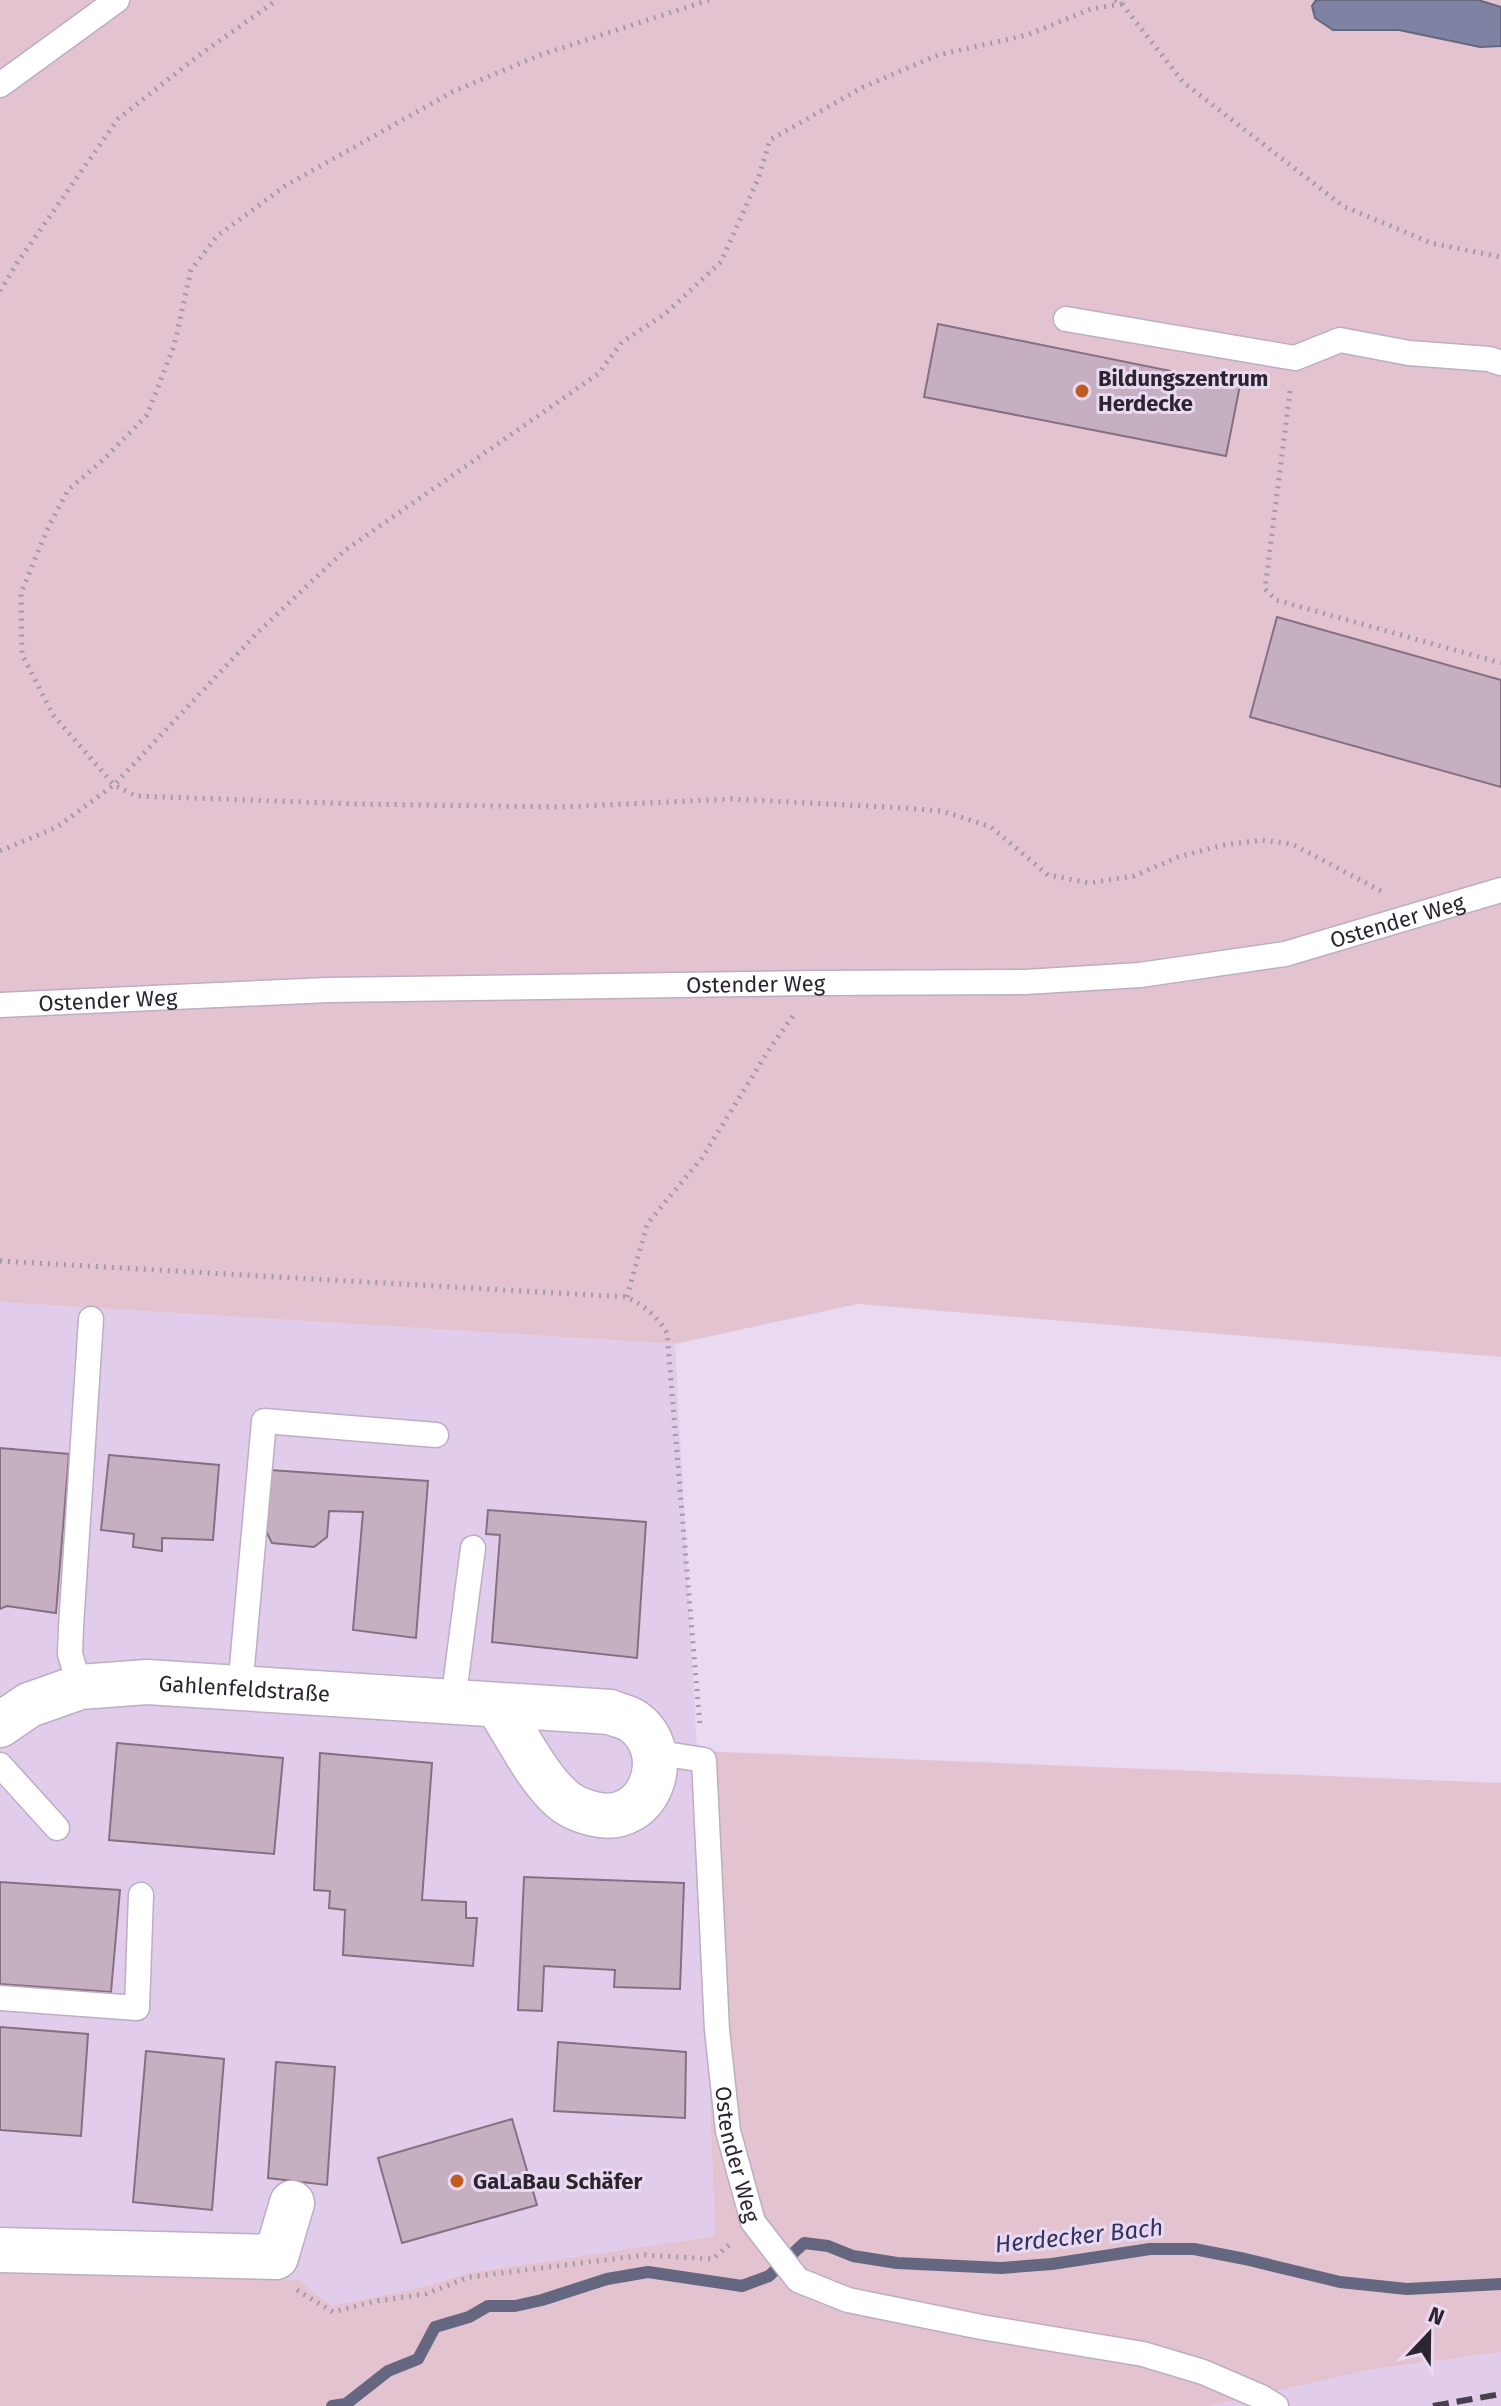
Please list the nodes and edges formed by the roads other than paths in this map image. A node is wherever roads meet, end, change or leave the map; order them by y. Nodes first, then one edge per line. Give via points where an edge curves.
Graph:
1 (117, 0) edge
2 (0, 85) edge
3 (1066, 319) dead end
4 (1501, 363) edge
5 (1501, 890) edge
6 (0, 1005) edge
7 (91, 1319) dead end
8 (436, 1435) dead end
9 (473, 1548) dead end
10 (80, 1687) junction
11 (240, 1689) junction
12 (453, 1702) junction
13 (498, 1706) junction
14 (0, 1725) edge
15 (653, 1752) junction
16 (0, 1765) edge
17 (57, 1828) dead end
18 (141, 1895) dead end
19 (0, 1998) edge
20 (292, 2203) dead end
21 (0, 2250) edge
22 (1276, 2406) edge

1 - 2 lane
3 - 4 lane via 1295,358 1340,340
5 - 6 lane, Ostender Weg via 1285,954 1140,975 1025,982 328,990
7 - 10 lane via 70,1654
8 - 11 lane via 264,1421
9 - 12 lane
10 - 11 street, Gahlenfeldstraße via 147,1682
10 - 14 street, Gahlenfeldstraße via 29,1705
11 - 12 street, Gahlenfeldstraße
12 - 13 street, Gahlenfeldstraße
13 - 15 street, Gahlenfeldstraße via 610,1712 632,1720 648,1737
13 - 15 street via 549,1787 582,1811 601,1816 637,1806 650,1791
15 - 22 lane, Ostender Weg via 704,1760 717,2030 728,2131 753,2222 798,2280 848,2300 1143,2354 1203,2372
16 - 17 lane
18 - 19 lane via 137,2008
20 - 21 street via 276,2257

